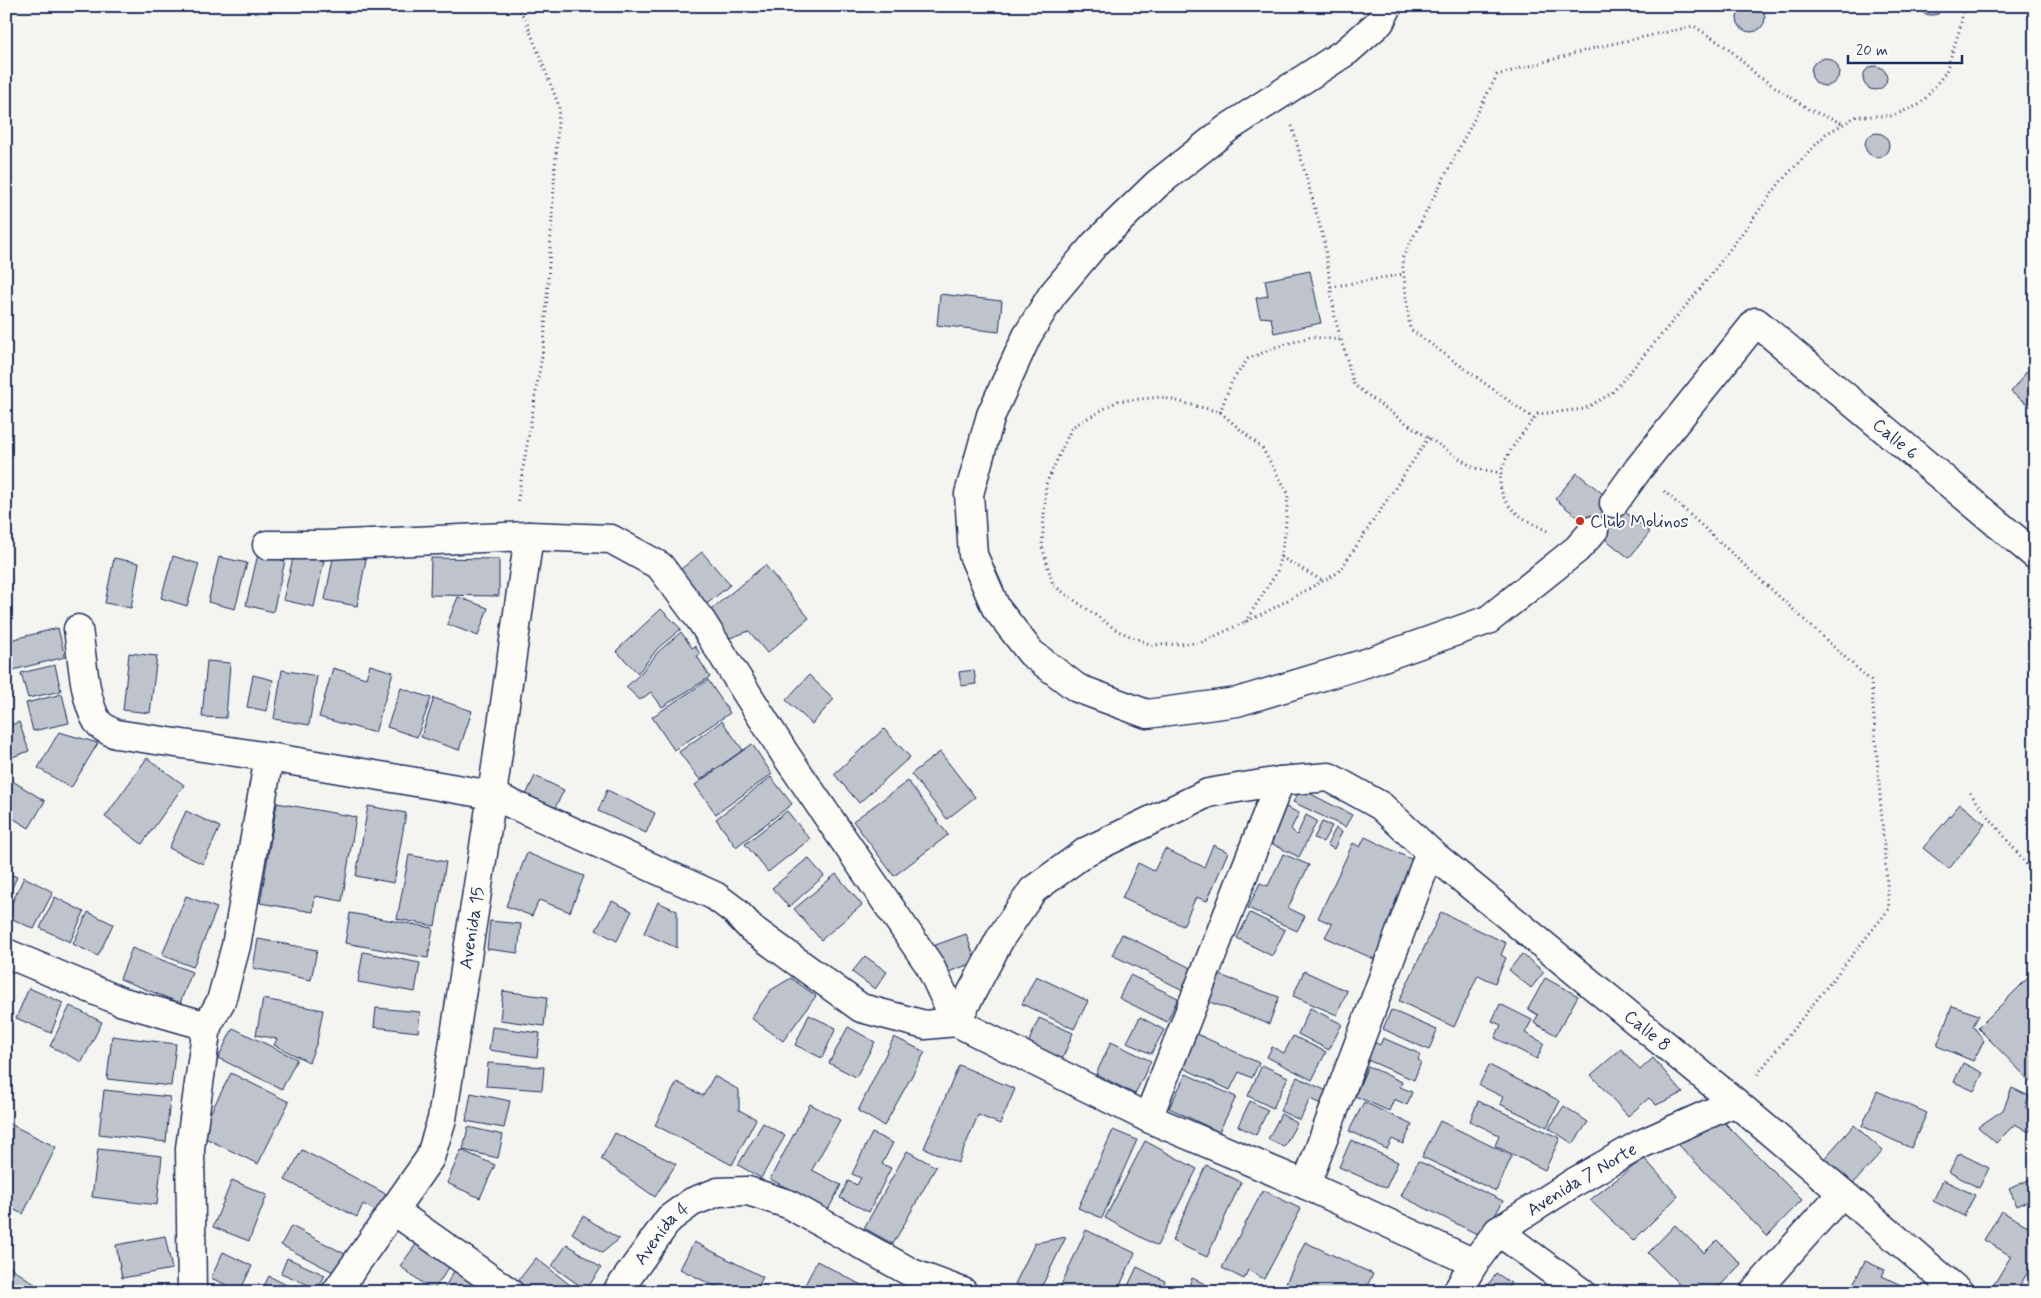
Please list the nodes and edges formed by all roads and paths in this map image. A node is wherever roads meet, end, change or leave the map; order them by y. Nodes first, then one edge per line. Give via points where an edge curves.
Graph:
1 (517, 6) edge
2 (1388, 6) edge
3 (1964, 6) edge
4 (1283, 92) junction
5 (1844, 124) junction
6 (1404, 274) junction
7 (1330, 287) junction
8 (1341, 340) junction
9 (1220, 412) junction
10 (1534, 419) junction
11 (1429, 438) junction
12 (1639, 468) junction
13 (1501, 474) junction
14 (1614, 503) dead end
15 (520, 536) junction
16 (1585, 540) joint
17 (268, 544) dead end
18 (2035, 555) edge
19 (1281, 557) junction
20 (1323, 581) junction
21 (1245, 622) junction
22 (78, 629) dead end
23 (269, 757) junction
24 (1280, 781) junction
25 (1970, 793) dead end
26 (492, 795) junction
27 (1430, 852) junction
28 (2035, 872) edge
29 (6, 953) edge
30 (956, 1022) junction
31 (207, 1026) junction
32 (1735, 1102) junction
33 (1148, 1118) junction
34 (1306, 1185) junction
35 (1842, 1193) junction
36 (393, 1210) junction
37 (1498, 1231) junction
38 (1474, 1263) junction
39 (906, 1282) edge
40 (192, 1292) edge
41 (336, 1292) edge
42 (509, 1292) edge
43 (617, 1292) edge
44 (963, 1292) edge
45 (1457, 1292) edge
46 (1581, 1292) edge
47 (1754, 1292) edge
48 (1959, 1292) edge

1 - 15 path via 559,106 544,344
2 - 4 street via 1380,22 1347,51
3 - 5 path via 1946,72 1921,104 1892,116 1857,116
4 - 7 path via 1324,241
4 - 16 street via 1228,128 1157,184 1095,244 1052,295 1027,336 991,415 969,494 973,555 996,608 1030,653 1077,688 1147,714 1237,702 1488,620
5 - 6 path via 1803,106 1694,26 1598,47 1497,75 1402,260
5 - 10 path via 1826,134 1782,180 1700,289 1612,393 1584,409 1538,414
6 - 7 path
6 - 10 path via 1410,329
7 - 8 path
8 - 9 path via 1311,337 1248,359 1232,381
8 - 11 path via 1354,385
9 - 19 path via 1262,448 1288,493
9 - 21 path via 1161,397 1118,401 1072,427 1046,484 1042,546 1053,585 1118,631 1152,645 1200,643
10 - 13 path via 1509,450
11 - 13 path via 1474,468
11 - 20 path via 1339,572
12 - 14 street
12 - 18 street, Calle 6 via 1756,322
12 - 32 path via 1871,681 1889,909
13 - 16 path via 1500,492 1511,508
15 - 17 street via 325,545
15 - 26 street, Avenida 15
15 - 30 street via 611,539 660,566 702,622 785,754 930,966
19 - 20 path
19 - 21 path via 1277,572
20 - 21 path
22 - 23 street via 86,689 98,721 105,729 116,734
23 - 26 street
23 - 31 street via 236,946 221,1001
24 - 27 street, Calle 8 via 1328,777 1381,806
24 - 30 street via 1208,793 1087,851 1032,890 1001,937
24 - 33 street
25 - 28 path
26 - 30 street via 715,896 735,910 752,930 861,1008 924,1025
26 - 36 street, Avenida 15 via 442,1119 430,1158
27 - 32 street, Calle 8
27 - 34 street
29 - 31 street via 120,1001
30 - 33 street
31 - 40 street via 190,1148
32 - 35 street, Calle 8
32 - 37 street, Avenida 7 Norte via 1639,1146
33 - 34 street
34 - 38 street
35 - 47 street
35 - 48 street, Calle 8
36 - 41 street, Avenida 15
36 - 42 street
37 - 38 street, Avenida 7 Norte
37 - 46 street
38 - 45 street, Avenida 7 Norte
39 - 43 street, Avenida 4 via 788,1204 748,1191 718,1192 692,1202 669,1219
39 - 44 street, Avenida 4

